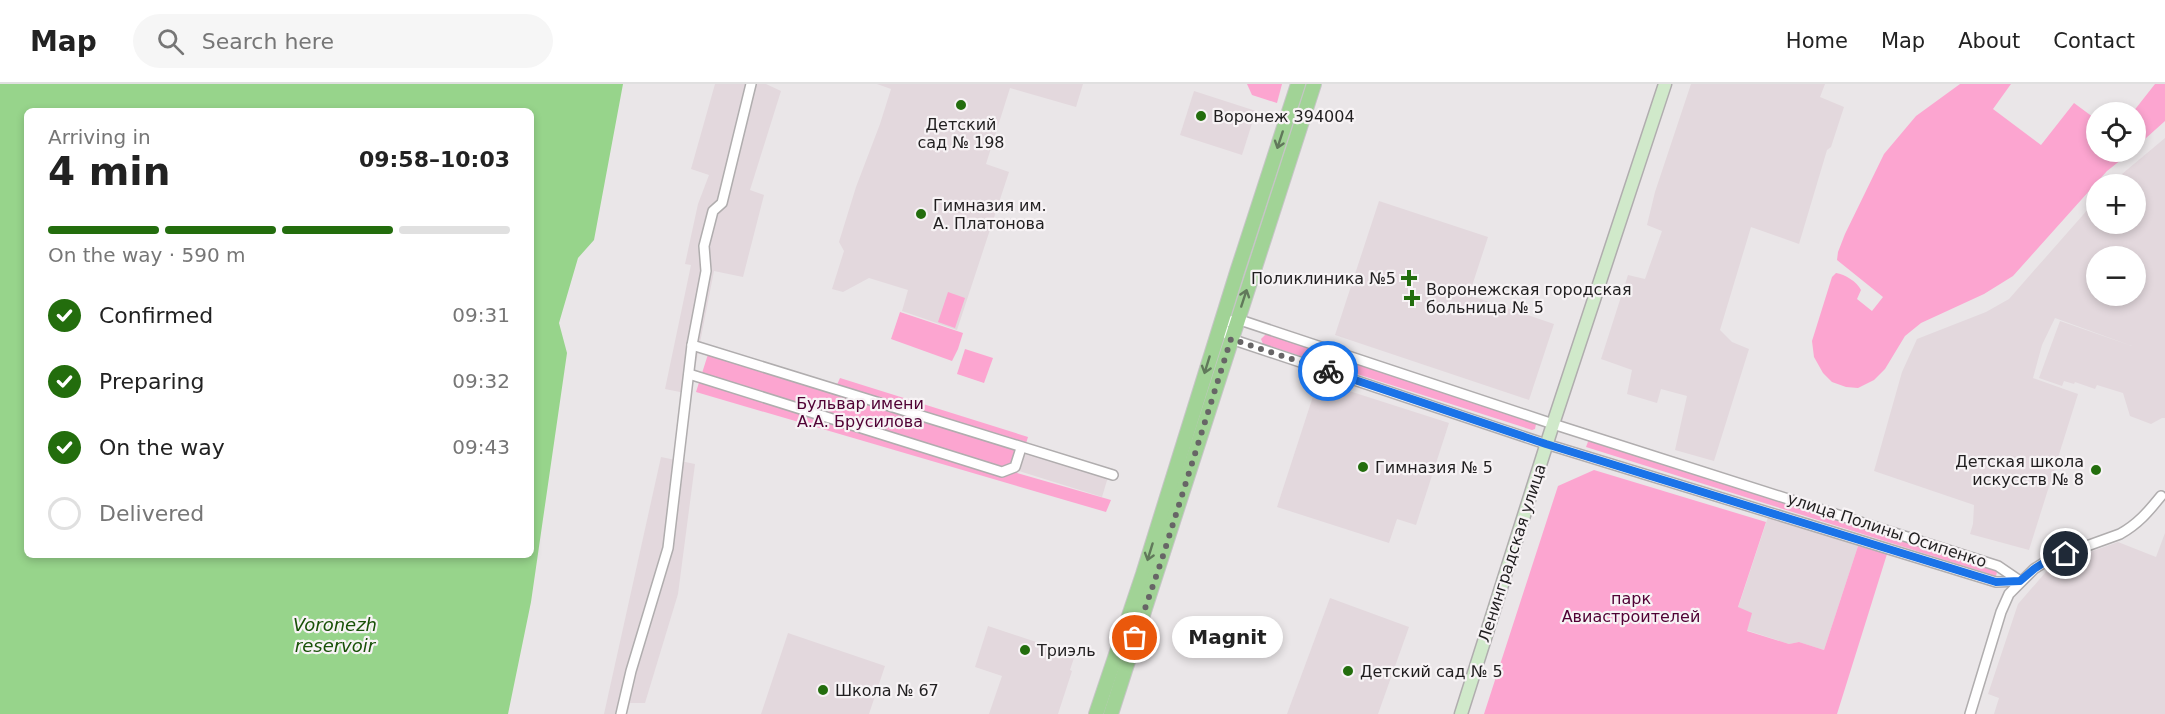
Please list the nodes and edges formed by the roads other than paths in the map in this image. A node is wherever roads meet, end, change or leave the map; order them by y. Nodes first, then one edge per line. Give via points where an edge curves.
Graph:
1 (751, 84) edge
2 (1298, 84) edge
3 (1314, 84) edge
4 (1665, 84) edge
5 (1237, 319) junction
6 (1220, 324) junction
7 (1231, 339) junction
8 (692, 345) junction
9 (689, 374) junction
10 (1553, 424) junction
11 (1546, 444) junction
12 (1021, 448) junction
13 (1113, 475) dead end
14 (2161, 496) dead end
15 (2020, 581) junction
16 (621, 714) edge
17 (1096, 714) edge
18 (1111, 714) edge
19 (1461, 714) edge
20 (1970, 714) edge

1 - 8 street via 722,202 713,211 704,246 706,271
2 -> 6 main road
5 -> 3 main road
4 - 10 main road, Ленинградская улица
5 - 6 street
5 - 7 main road
5 - 10 street, улица Полины Осипенко
6 - 7 street
6 -> 17 main road
7 - 11 street, улица Полины Осипенко
7 - 18 main road
8 - 9 street
8 - 12 street
9 - 12 street via 1002,472 1015,467
9 - 16 street via 668,548
10 - 11 main road, Ленинградская улица
10 - 15 street, улица Полины Осипенко via 1998,566
11 - 15 street, улица Полины Осипенко via 1996,582
11 - 19 main road, Ленинградская улица
12 - 13 street
14 - 15 street via 2131,528 2048,560
15 - 20 street via 2001,612

